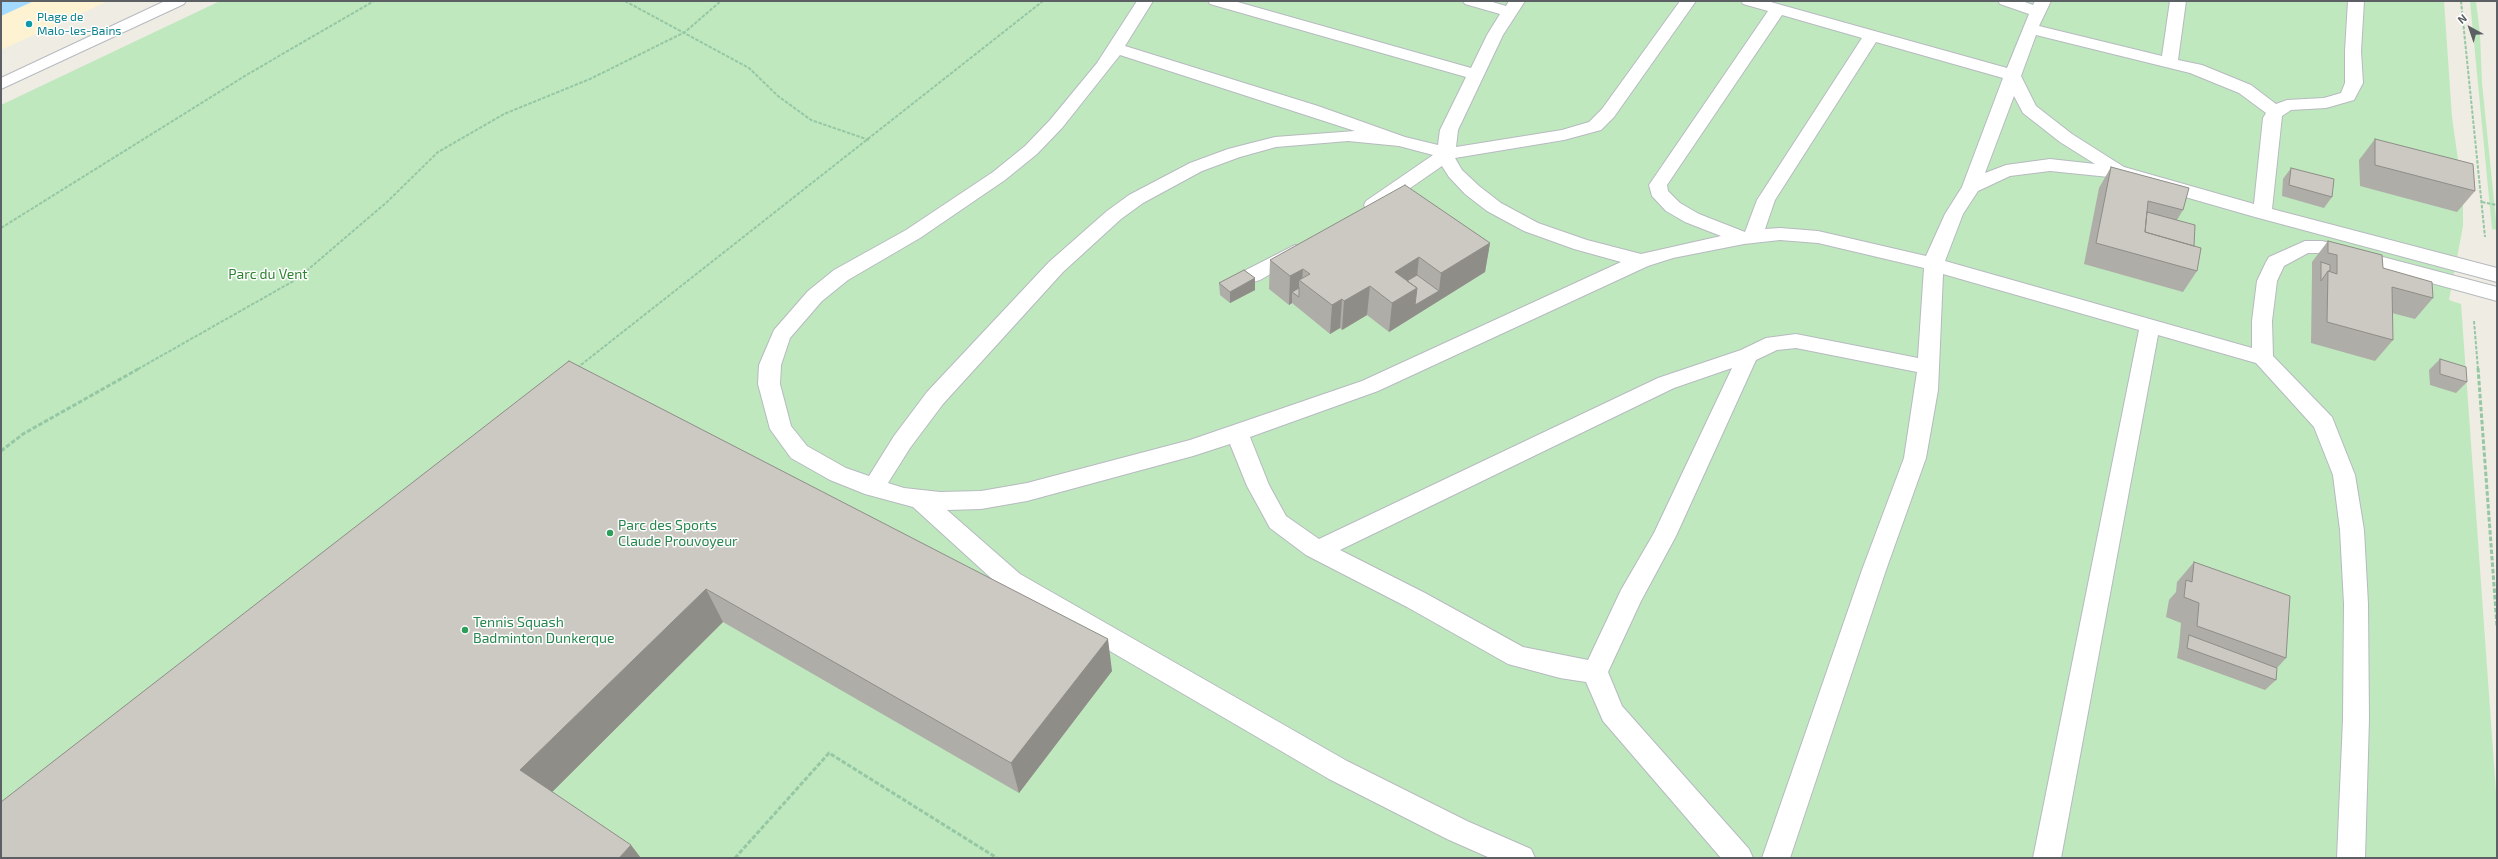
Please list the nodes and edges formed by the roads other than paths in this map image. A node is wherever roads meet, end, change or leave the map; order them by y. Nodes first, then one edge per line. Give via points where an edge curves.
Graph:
1 (178, 1) edge
2 (1145, 1) edge
3 (1216, 1) edge
4 (1471, 1) edge
5 (1688, 1) edge
6 (2006, 1) edge
7 (2178, 1) edge
8 (2356, 1) edge
9 (1765, 4) edge
10 (1513, 6) edge
11 (2040, 6) edge
12 (2030, 28) junction
13 (1872, 35) junction
14 (1116, 48) junction
15 (2170, 63) junction
16 (1476, 75) junction
17 (2012, 75) junction
18 (1, 84) edge
19 (2276, 112) junction
20 (1399, 141) junction
21 (1447, 152) junction
22 (2120, 172) junction
23 (1972, 187) junction
24 (1360, 213) edge
25 (2262, 213) junction
26 (2295, 222) junction
27 (1750, 237) junction
28 (1313, 240) edge
29 (2295, 252) junction
30 (1641, 261) junction
31 (1934, 264) junction
32 (1253, 275) edge
33 (2485, 278) edge
34 (2497, 294) edge
35 (2150, 326) junction
36 (1748, 355) junction
37 (2262, 358) junction
38 (1928, 367) junction
39 (1237, 433) junction
40 (873, 488) junction
41 (918, 498) junction
42 (1319, 550) junction
43 (1595, 672) junction
44 (1521, 858) edge
45 (1739, 858) edge
46 (1776, 858) edge
47 (2047, 858) edge
48 (2351, 858) edge

1 - 18 street
2 - 14 street
3 - 16 street
4 - 10 street
5 - 21 street via 1608,113 1595,126 1584,131 1518,144
6 - 11 street
7 - 15 street
8 - 19 street via 2354,83 2348,96 2326,102 2287,105
9 - 13 street
9 - 27 street via 1658,185 1659,192 1673,207 1697,221
10 - 16 street via 1495,35
11 - 12 street
12 - 15 street
12 - 17 street
13 - 17 street
13 - 27 street via 1766,200
14 - 20 street via 1312,110
14 - 40 street via 1078,99 1031,150 999,176 933,220 841,275 815,296 781,335 770,365 769,384 782,429 799,452 838,474
15 - 19 street via 2196,69 2234,83
16 - 21 street via 1448,130
17 - 22 street via 2029,109 2066,138
17 - 23 street
19 - 25 street via 2272,118
20 - 21 street
20 - 40 street via 1348,136 1275,142 1196,167 1136,199 1056,266 949,382 902,442
21 - 24 street via 1412,180
21 - 30 street via 1446,158 1455,173 1472,190 1531,227 1581,245
22 - 23 street via 2050,165 2006,171
22 - 25 street
23 - 31 street via 1954,214 1937,251
25 - 26 street
26 - 29 street
26 - 33 street
27 - 30 street via 1672,252
27 - 31 street via 1780,234 1818,236 1858,243
28 - 32 street
29 - 33 street via 2305,247 2322,247
29 - 37 street via 2276,262 2267,282 2262,321
30 - 39 street via 1370,386
31 - 35 street
31 - 38 street
33 - 34 street
35 - 37 street
35 - 47 street
36 - 38 street via 1773,343 1796,341
36 - 42 street via 1666,383
36 - 43 street via 1664,536 1630,597
37 - 48 street via 2324,423 2344,475 2352,530 2356,604 2356,719
38 - 46 street via 1927,390 1915,458
39 - 41 street via 1193,448 1027,492 981,500 940,501
39 - 42 street via 1258,486 1278,522
40 - 41 street via 903,497
41 - 44 street via 1011,581 1338,770 1457,830
42 - 43 street via 1517,656 1560,667
43 - 45 street via 1612,713

